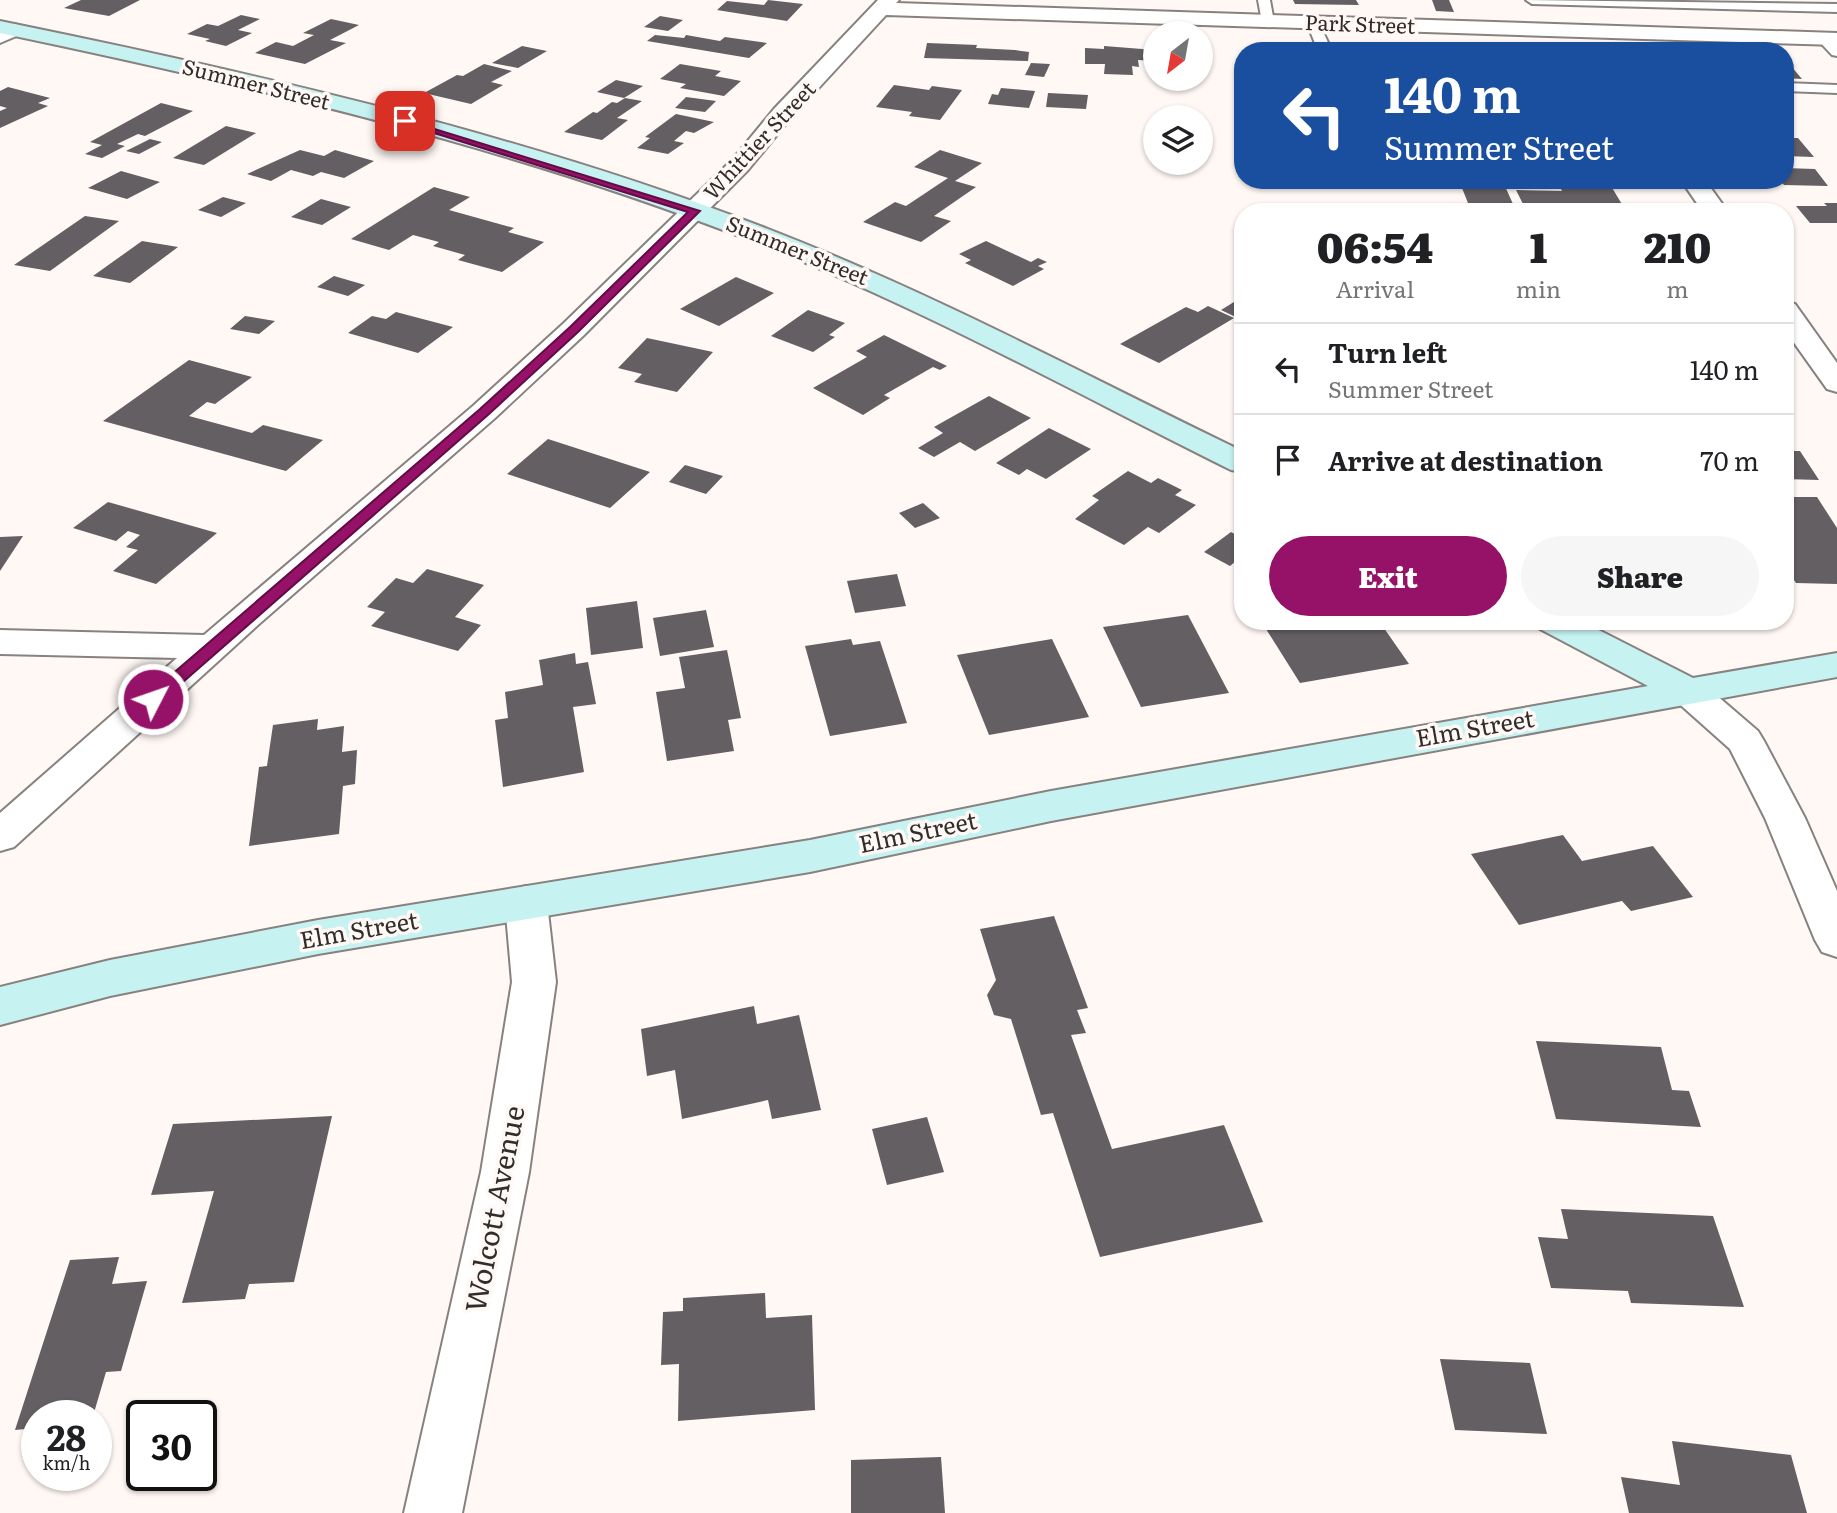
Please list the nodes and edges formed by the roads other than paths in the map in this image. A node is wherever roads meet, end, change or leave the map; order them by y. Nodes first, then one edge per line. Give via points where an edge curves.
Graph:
1 (1264, 0) edge
2 (1531, 0) edge
3 (885, 4) edge
4 (1837, 8) edge
5 (1268, 22) junction
6 (1313, 23) junction
7 (1545, 30) junction
8 (5, 31) edge
9 (1588, 32) junction
10 (1321, 42) edge
11 (1595, 42) edge
12 (1832, 43) edge
13 (1794, 87) edge
14 (1837, 89) edge
15 (695, 211) junction
16 (1794, 323) edge
17 (1837, 383) edge
18 (1234, 459) edge
19 (1569, 630) edge
20 (0, 642) edge
21 (212, 647) junction
22 (1837, 665) edge
23 (1688, 691) junction
24 (0, 836) edge
25 (526, 903) junction
26 (1837, 940) edge
27 (0, 1006) edge
28 (433, 1513) edge

1 - 5 lane
2 - 4 lane
2 - 7 lane
3 - 5 street, Park Street
3 - 15 street, Whittier Street
5 - 6 street, Park Street
6 - 7 street, Park Street
6 - 10 lane
7 - 9 street, Park Street
8 - 15 street, Summer Street via 230,78 405,121
9 - 11 street
9 - 12 street, Park Street
13 - 14 lane
15 - 18 street, Summer Street via 890,290
15 - 21 street, Whittier Street via 484,412
16 - 17 street
19 - 23 street
20 - 21 street
21 - 24 street, Whittier Street
22 - 23 street, Elm Street
23 - 25 street, Elm Street via 1051,806 810,856
23 - 26 street via 1745,741 1785,818
25 - 27 street, Elm Street via 318,937 110,978
25 - 28 street, Wolcott Avenue via 534,982 505,1172

